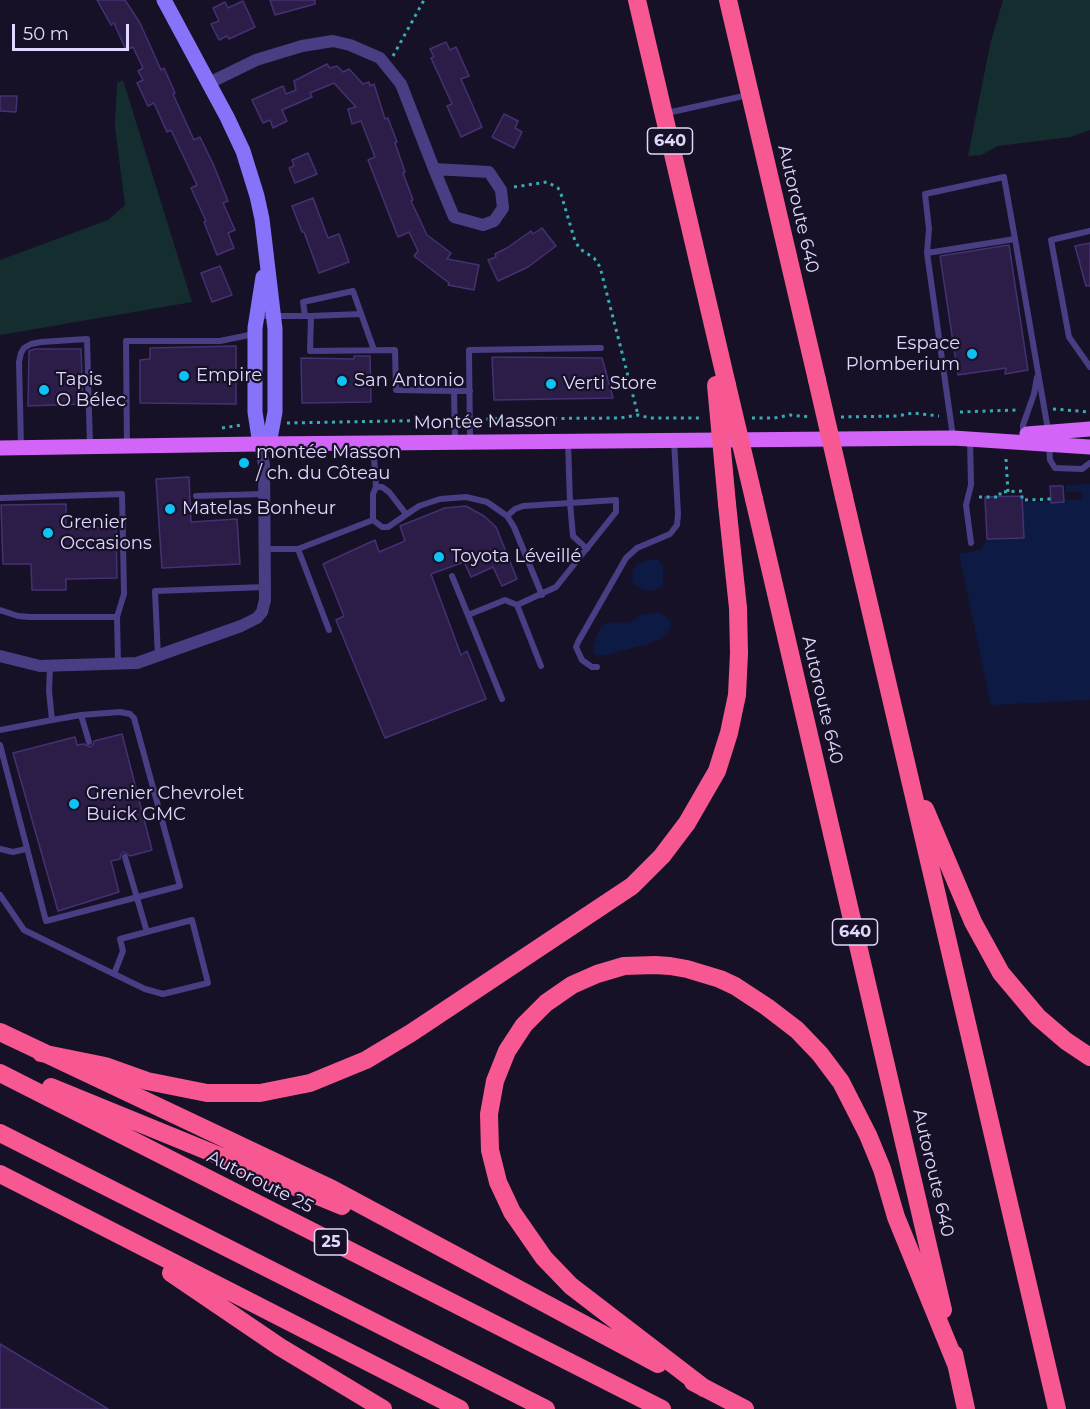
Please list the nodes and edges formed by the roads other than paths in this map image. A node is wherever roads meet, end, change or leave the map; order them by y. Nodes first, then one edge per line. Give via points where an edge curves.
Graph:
1 (164, 0) edge
2 (637, 0) edge
3 (728, 0) edge
4 (209, 84) junction
5 (750, 94) junction
6 (663, 114) junction
7 (434, 169) junction
8 (1090, 231) edge
9 (1015, 239) junction
10 (927, 253) junction
11 (266, 260) junction
12 (361, 314) junction
13 (257, 316) junction
14 (274, 316) junction
15 (308, 316) junction
16 (255, 334) junction
17 (601, 348) dead end
18 (374, 351) junction
19 (1090, 367) edge
20 (1038, 368) junction
21 (721, 385) junction
22 (454, 391) junction
23 (470, 392) junction
24 (1090, 429) edge
25 (953, 438) junction
26 (970, 438) junction
27 (1023, 438) junction
28 (1049, 438) junction
29 (674, 440) junction
30 (568, 441) junction
31 (463, 442) junction
32 (373, 443) junction
33 (265, 444) junction
34 (128, 446) junction
35 (90, 447) junction
36 (1090, 447) edge
37 (0, 448) edge
38 (21, 448) junction
39 (1090, 463) edge
40 (376, 487) junction
41 (264, 494) junction
42 (196, 496) dead end
43 (0, 498) edge
44 (570, 503) junction
45 (406, 514) junction
46 (507, 516) junction
47 (373, 520) junction
48 (971, 543) dead end
49 (265, 549) junction
50 (298, 549) junction
51 (587, 549) junction
52 (452, 576) dead end
53 (265, 587) junction
54 (542, 595) junction
55 (517, 605) junction
56 (0, 610) edge
57 (468, 615) junction
58 (117, 617) junction
59 (329, 630) dead end
60 (0, 656) edge
61 (158, 657) junction
62 (118, 665) junction
63 (541, 666) dead end
64 (50, 667) junction
65 (597, 667) dead end
66 (502, 699) dead end
67 (81, 715) junction
68 (52, 720) junction
69 (0, 730) edge
70 (89, 742) dead end
71 (0, 745) edge
72 (907, 766) junction
73 (0, 849) edge
74 (26, 849) junction
75 (125, 857) dead end
76 (0, 896) edge
77 (137, 897) junction
78 (147, 932) junction
79 (114, 974) junction
80 (0, 1032) edge
81 (41, 1053) junction
82 (1090, 1057) edge
83 (0, 1067) edge
84 (0, 1073) edge
85 (0, 1133) edge
86 (0, 1174) edge
87 (107, 1230) junction
88 (536, 1299) junction
89 (956, 1364) junction
90 (704, 1388) junction
91 (382, 1409) edge
92 (460, 1409) edge
93 (546, 1409) edge
94 (662, 1409) edge
95 (745, 1409) edge
96 (966, 1409) edge
97 (1057, 1409) edge

1 - 4 street
2 - 6 highway, 640
3 - 5 highway, Autoroute 640
4 - 7 street via 256,60 302,46 333,41 350,45 380,58 401,84
4 - 11 street via 252,175
5 - 6 lane
5 - 72 highway, Autoroute 640, bridge
6 - 21 highway, 640 via 710,315
7 - 7 street via 454,217 483,225 494,221 503,208 501,190 489,172
8 - 19 lane via 1051,240 1069,337
9 - 10 lane
9 - 10 lane via 1004,177 925,194
9 - 20 lane
10 - 25 lane
11 - 13 street
11 - 14 street
12 - 15 lane
12 - 15 lane via 353,291 303,302
12 - 18 lane
13 - 14 lane
13 - 16 street
14 - 15 lane
14 - 33 street via 275,412
15 - 18 lane via 310,351
16 - 33 street via 255,412
16 - 34 lane via 219,341 126,341
17 - 23 lane via 470,350
18 - 22 lane via 395,350 396,390
20 - 27 lane
20 - 28 lane
21 - 81 highway, bridge via 727,504 738,608 737,695 717,771 687,823 632,886 411,1033 366,1060 310,1083 260,1093 207,1093
21 - 89 highway, Autoroute 640 / 640, bridge via 754,499
22 - 23 lane
22 - 31 lane
23 - 31 lane
24 - 28 main road, Montée Masson
25 - 26 main road, Montée Masson
25 - 29 main road, Montée Masson
26 - 27 main road, Montée Masson
26 - 48 lane via 971,485 966,505
27 - 28 main road, Montée Masson
28 - 36 main road, Montée Masson
28 - 39 lane via 1050,460 1055,468 1082,470
29 - 30 main road, Montée Masson
29 - 65 lane via 677,525 670,534 637,548 626,558 578,642 576,647 582,660
30 - 31 main road, Montée Masson
30 - 44 lane
31 - 32 main road, Montée Masson
32 - 33 main road, Montée Masson
32 - 40 lane
33 - 34 main road, Montée Masson
33 - 41 street
34 - 35 main road, Montée Masson
35 - 38 main road, Montée Masson
35 - 38 lane via 87,339 31,344 21,353
37 - 38 main road, Montée Masson
40 - 45 lane via 389,492
40 - 47 lane
41 - 42 lane
41 - 49 street
43 - 58 lane via 122,494 124,594
44 - 46 lane via 523,506
44 - 51 lane via 573,536
44 - 51 lane via 616,500 616,512
45 - 46 lane via 428,503 466,497 487,502
45 - 47 lane via 388,527
46 - 54 lane via 523,543
47 - 50 lane
49 - 50 lane
49 - 53 street
50 - 59 lane
51 - 54 lane via 556,587
52 - 57 lane
53 - 61 street via 264,605 256,618
53 - 61 lane via 155,591
54 - 55 lane
55 - 57 lane via 505,600
55 - 63 lane
56 - 58 lane via 30,617
57 - 66 lane
58 - 62 lane
60 - 64 street
61 - 62 street
62 - 64 street
64 - 68 lane
67 - 68 lane
67 - 70 lane
67 - 77 lane via 130,714 138,725 180,886
68 - 69 lane
71 - 74 lane
72 - 82 highway via 991,957 1038,1017
72 - 97 highway, Autoroute 640
73 - 74 lane
74 - 77 lane via 46,921
75 - 77 lane
76 - 79 lane via 24,930
77 - 78 lane
78 - 79 lane via 120,939 123,951
78 - 79 lane via 192,920 208,983 159,994
80 - 81 highway
81 - 88 highway via 332,1189
83 - 88 highway via 359,1213
84 - 94 highway, Autoroute 25 / 25
85 - 93 highway
86 - 87 highway
87 - 91 highway via 280,1347
87 - 92 highway
88 - 90 highway
89 - 90 highway via 896,1217 868,1135 851,1099 820,1054 775,1012 720,979 670,966 624,966 572,985 524,1025 507,1051 495,1081 489,1114 490,1149 498,1182 512,1212 544,1258 571,1286
89 - 96 highway, Autoroute 640 / 640
90 - 95 highway

